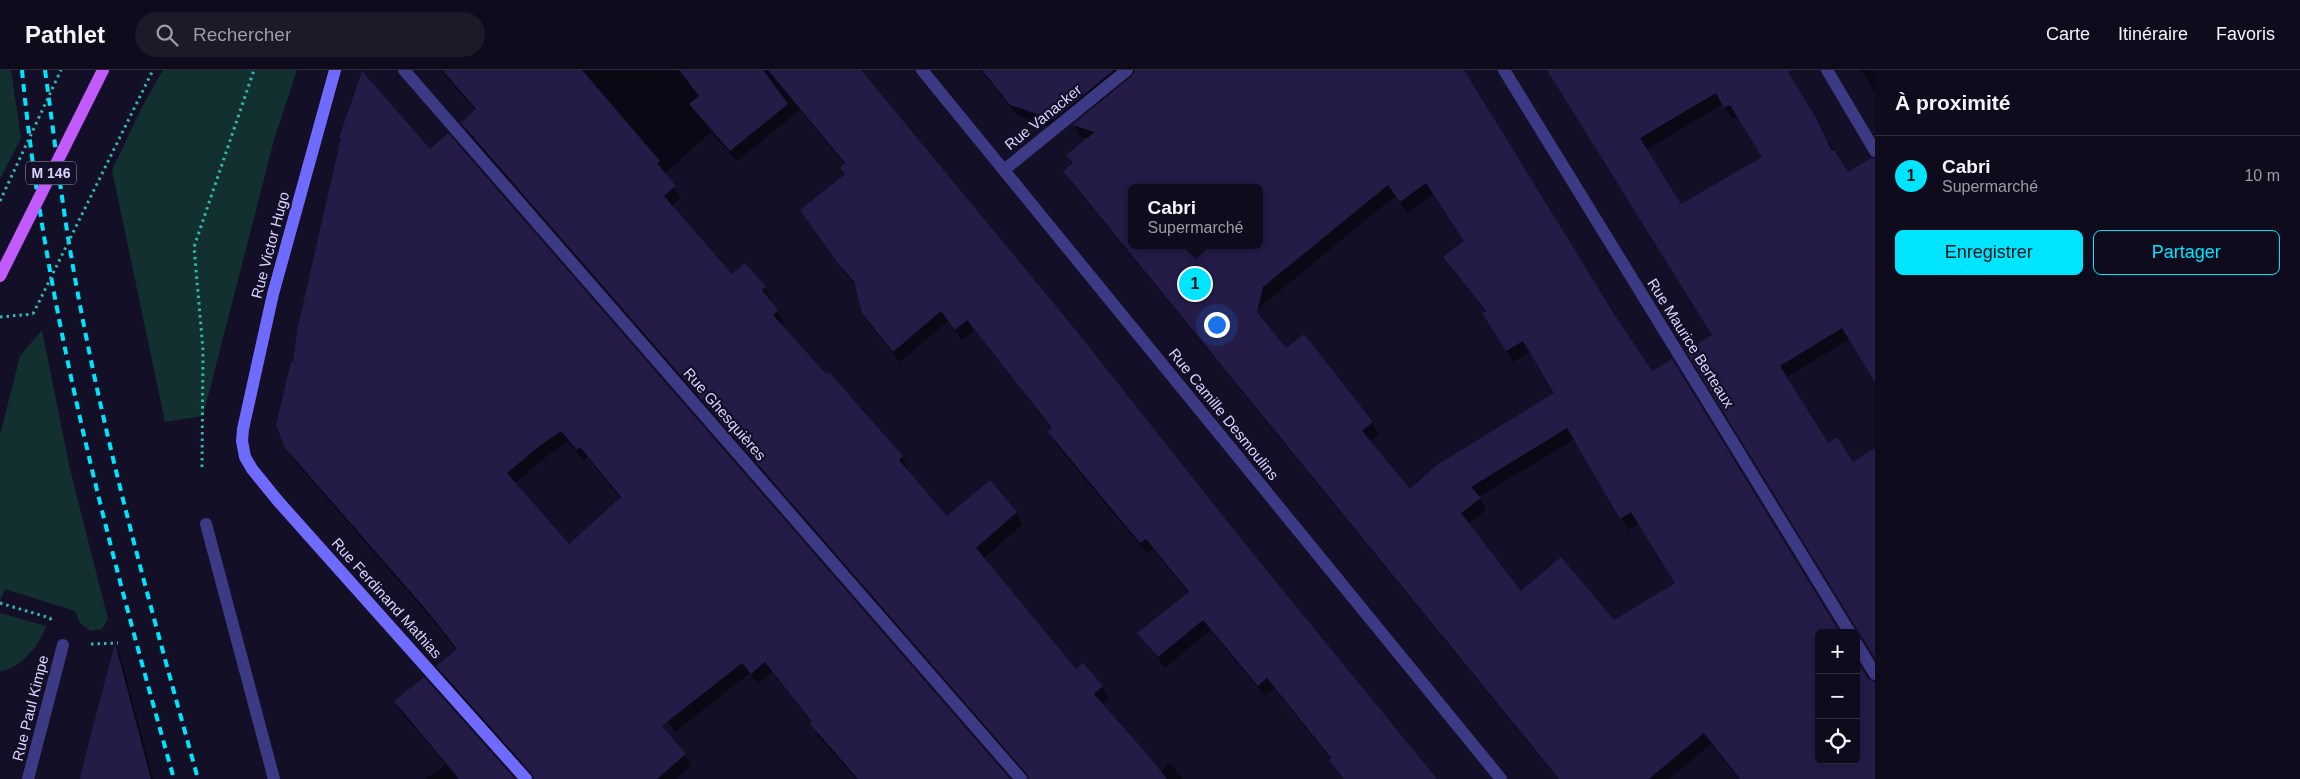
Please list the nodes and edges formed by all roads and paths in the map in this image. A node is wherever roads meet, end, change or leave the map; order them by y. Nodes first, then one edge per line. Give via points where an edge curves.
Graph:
1 (61, 70) edge
2 (103, 70) edge
3 (153, 70) edge
4 (254, 70) edge
5 (335, 70) edge
6 (404, 70) edge
7 (922, 70) edge
8 (1127, 70) edge
9 (1504, 70) edge
10 (1827, 70) edge
11 (1875, 151) edge
12 (1004, 170) junction
13 (0, 200) edge
14 (0, 276) edge
15 (0, 317) edge
16 (243, 429) joint
17 (202, 467) dead end
18 (206, 524) dead end
19 (0, 603) edge
20 (1848, 629) edge
21 (118, 643) dead end
22 (104, 644) dead end
23 (63, 645) joint
24 (1860, 650) edge
25 (1875, 674) edge
26 (28, 779) edge
27 (274, 779) edge
28 (526, 779) edge
29 (1021, 779) edge
30 (1500, 779) edge

1 - 13 path, bridge
2 - 14 main road, M 146, bridge
3 - 15 path, bridge via 33,314
4 - 17 path via 194,247 203,350
5 - 16 street, Rue Victor Hugo via 273,294
6 - 29 street, Rue Ghesquières
7 - 12 street, Rue Camille Desmoulins
8 - 12 street, Rue Vanacker
9 - 20 street, Rue Maurice Berteaux
10 - 11 street
12 - 30 street, Rue Camille Desmoulins
16 - 28 street, Rue Ferdinand Mathias via 245,457 266,488
18 - 27 street
19 - 23 path via 50,618
21 - 22 path
23 - 26 street, Rue Paul Kimpe
24 - 25 street

